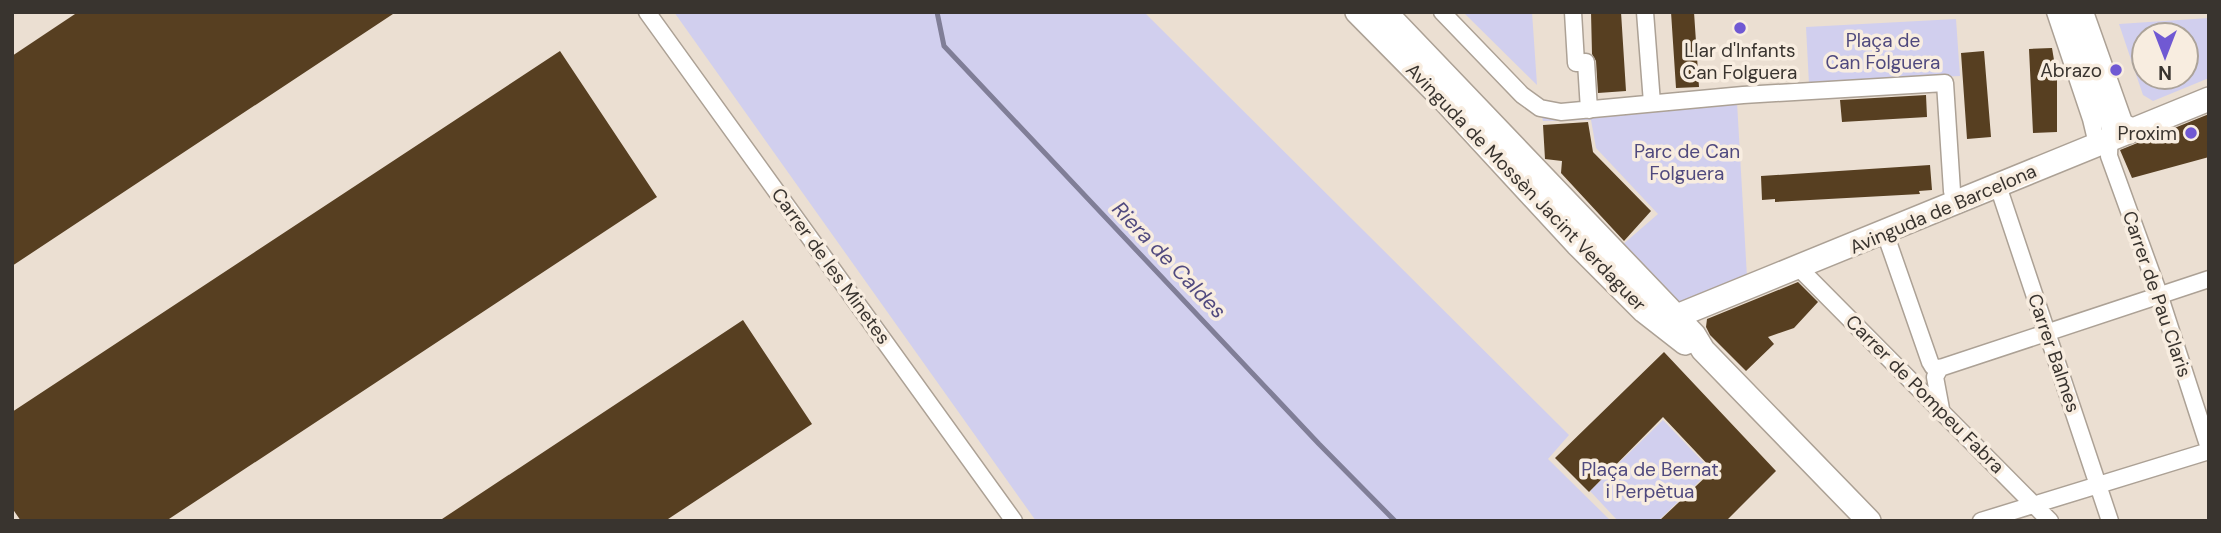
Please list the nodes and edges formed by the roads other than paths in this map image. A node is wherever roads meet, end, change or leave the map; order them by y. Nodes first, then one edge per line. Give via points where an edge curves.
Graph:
1 (647, 12) edge
2 (1357, 12) edge
3 (1385, 12) edge
4 (1442, 12) edge
5 (1573, 12) edge
6 (1646, 12) edge
7 (2055, 12) edge
8 (2070, 12) edge
9 (2085, 12) edge
10 (2209, 99) edge
11 (1652, 103) junction
12 (1589, 110) junction
13 (2136, 129) junction
14 (2103, 142) junction
15 (1998, 186) junction
16 (1956, 204) junction
17 (1885, 233) junction
18 (1799, 268) junction
19 (2209, 279) edge
20 (2158, 293) junction
21 (1677, 316) junction
22 (2048, 334) junction
23 (1703, 350) junction
24 (1940, 368) junction
25 (1941, 409) junction
26 (2209, 450) edge
27 (2099, 484) junction
28 (2033, 505) junction
29 (1014, 521) edge
30 (1869, 521) edge
31 (1982, 521) edge
32 (2050, 521) edge
33 (2110, 521) edge

1 - 29 street, Carrer de les Minetes
2 - 23 main road, Avinguda de Mossèn Jacint Verdaguer via 1644,311 1685,343
3 - 21 main road, Avinguda de Mossèn Jacint Verdaguer
4 - 12 street via 1540,108
5 - 12 street via 1576,63 1586,62
6 - 11 street
7 - 14 street
8 - 14 street via 2110,128
9 - 13 street via 2124,122
10 - 13 main road, Avinguda de Barcelona
11 - 12 street
11 - 16 street via 1945,83
13 - 14 main road, Avinguda de Barcelona
14 - 15 main road, Avinguda de Barcelona
14 - 20 street, Carrer de Pau Claris
15 - 16 main road, Avinguda de Barcelona
15 - 22 street, Carrer Balmes
16 - 17 main road, Avinguda de Barcelona
17 - 18 main road, Avinguda de Barcelona
17 - 24 street via 1930,362
18 - 21 main road, Avinguda de Barcelona
18 - 25 street, Carrer de Pompeu Fabra
19 - 20 street
20 - 22 street via 2059,326
20 - 26 street, Carrer de Pau Claris
21 - 23 main road, Avinguda de Mossèn Jacint Verdaguer
22 - 24 street
22 - 27 street, Carrer Balmes
23 - 30 main road, Avinguda de Mossèn Jacint Verdaguer
24 - 25 street via 1935,377
25 - 28 street, Carrer de Pompeu Fabra
26 - 27 street
27 - 28 street
27 - 33 street, Carrer Balmes
28 - 31 street
28 - 32 street, Carrer de Pompeu Fabra

